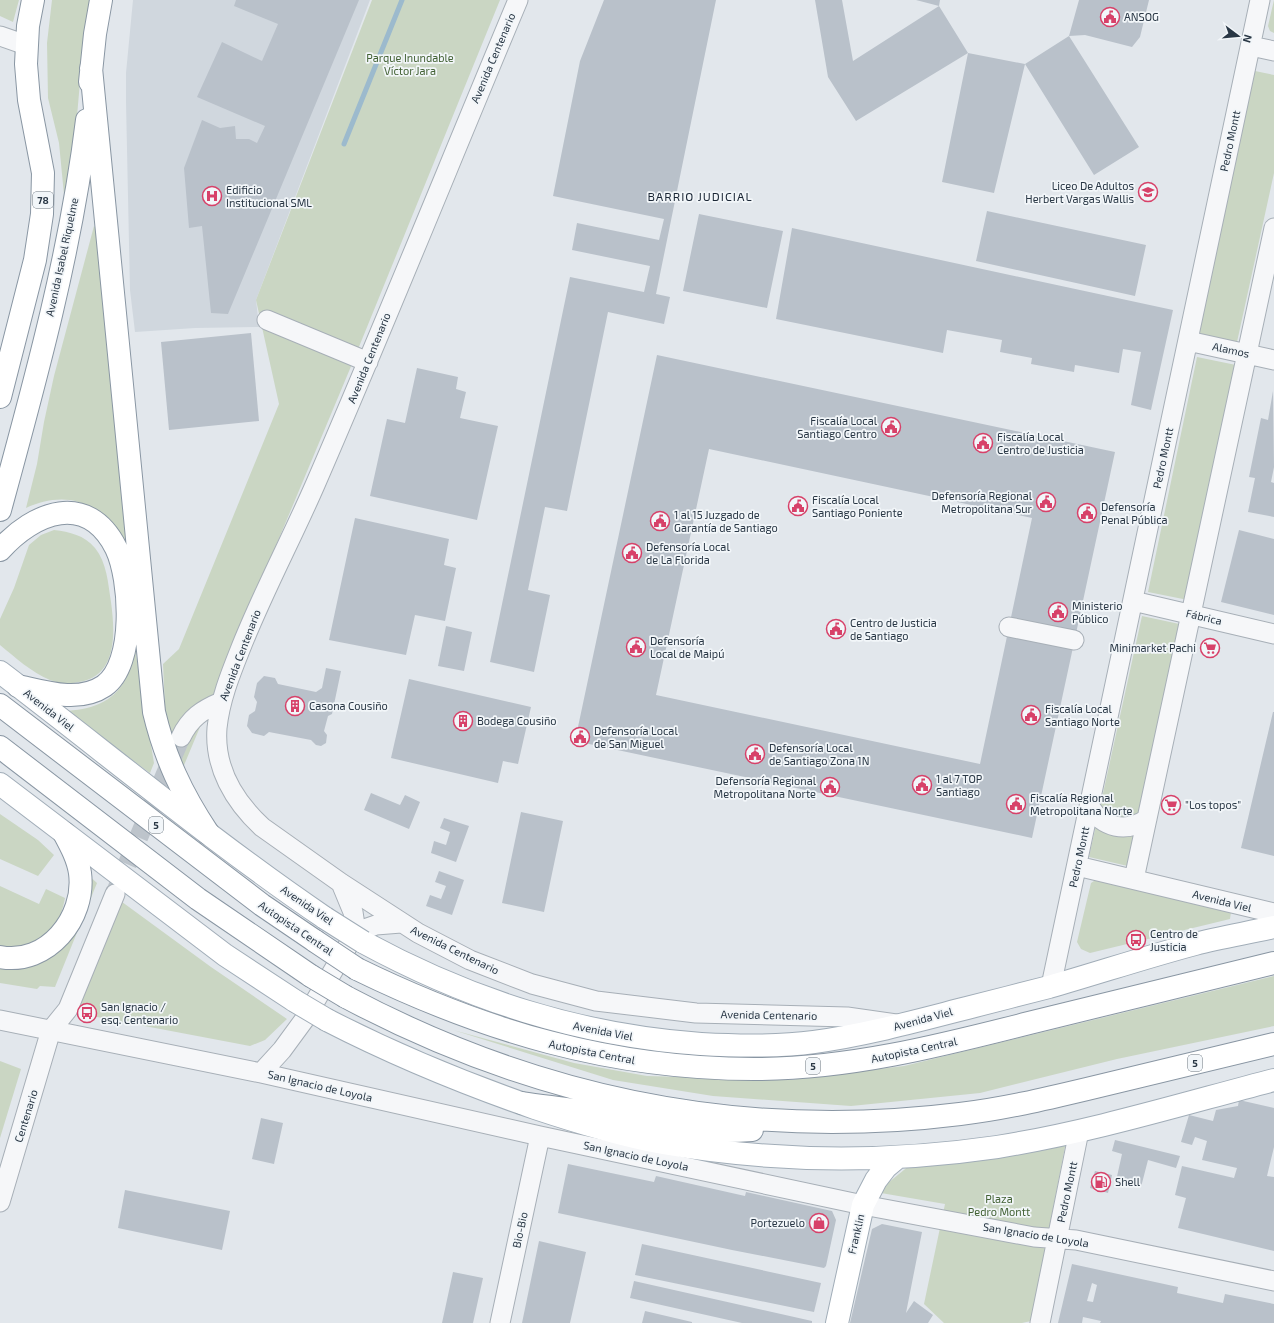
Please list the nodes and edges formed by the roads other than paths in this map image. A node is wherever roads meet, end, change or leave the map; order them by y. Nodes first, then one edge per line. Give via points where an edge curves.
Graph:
1 (33, 0) edge
2 (101, 0) edge
3 (518, 0) edge
4 (1260, 0) edge
5 (0, 36) edge
6 (26, 45) junction
7 (1251, 46) junction
8 (1274, 51) edge
9 (91, 68) junction
10 (1274, 228) edge
11 (267, 320) dead end
12 (1188, 341) junction
13 (1247, 354) junction
14 (1274, 360) edge
15 (368, 362) junction
16 (0, 397) edge
17 (0, 510) edge
18 (0, 550) edge
19 (1133, 601) junction
20 (1191, 614) junction
21 (1009, 627) dead end
22 (1274, 634) edge
23 (1074, 640) dead end
24 (0, 672) edge
25 (18, 686) junction
26 (221, 702) junction
27 (0, 705) edge
28 (181, 737) tunnel mouth
29 (0, 747) edge
30 (0, 784) edge
31 (1090, 807) junction
32 (1147, 819) junction
33 (64, 833) junction
34 (208, 833) junction
35 (1077, 866) junction
36 (1134, 879) junction
37 (341, 884) junction
38 (115, 894) tunnel mouth
39 (1274, 913) edge
40 (401, 923) junction
41 (1274, 927) edge
42 (359, 937) junction
43 (0, 957) edge
44 (1274, 963) edge
45 (1051, 986) junction
46 (0, 1020) edge
47 (904, 1025) junction
48 (51, 1030) junction
49 (1274, 1044) edge
50 (261, 1073) junction
51 (1274, 1080) edge
52 (522, 1103) junction
53 (794, 1121) junction
54 (1079, 1131) junction
55 (540, 1136) junction
56 (898, 1156) junction
57 (0, 1202) edge
58 (863, 1205) junction
59 (1057, 1239) junction
60 (1274, 1281) edge
61 (500, 1323) edge
62 (837, 1323) edge
63 (1040, 1323) edge

1 - 6 main road, 78
2 - 9 main road, Avenida Isabel Riquelme
3 - 15 street, Avenida Centenario
4 - 7 street, Pedro Montt
5 - 6 street
6 - 16 main road, 78 via 27,82 42,173 42,214 35,260
7 - 8 street
7 - 12 street, Pedro Montt
9 - 17 main road, Avenida Isabel Riquelme via 83,155 65,249
9 - 34 main road via 154,712 169,764
10 - 13 street
11 - 15 street
12 - 13 street, Alamos
12 - 19 street, Pedro Montt
13 - 14 street, Alamos
13 - 20 street
15 - 26 street, Avenida Centenario via 312,492 253,618
18 - 25 main road via 34,521 54,513 71,513 93,522 106,534 116,549 124,577 127,644 120,667 110,681 90,693 71,695
19 - 20 street, Fábrica
19 - 31 street, Pedro Montt
20 - 22 street, Fábrica
20 - 32 street
21 - 23 street
24 - 25 main road, Avenida Viel
25 - 34 main road, Avenida Viel
26 - 28 street via 197,714
26 - 37 street, Avenida Centenario via 217,740 219,758 224,776 236,799 262,827
27 - 44 main road, Autopista Central / 5, bridge via 262,905 357,969 437,1006 508,1032 594,1054 641,1062 718,1069 828,1065 909,1052
29 - 53 main road, 5, bridge via 198,899 311,976 384,1018 458,1051 556,1084 692,1113
30 - 33 main road
31 - 32 street via 1104,822 1118,827 1132,826
31 - 35 street, Pedro Montt
32 - 36 street
33 - 43 main road via 76,858 80,874 79,894 71,920 60,937 38,953 20,958
33 - 52 main road, bridge via 225,955 327,1020 408,1060
34 - 42 main road, Avenida Viel, bridge via 278,886 325,918
35 - 36 street, Avenida Viel
35 - 45 street, Pedro Montt
36 - 39 street, Avenida Viel
37 - 40 street, Avenida Centenario
37 - 42 street via 353,912
38 - 48 street via 68,1009
40 - 42 street via 376,925
40 - 47 street, Avenida Centenario via 444,947 501,972 596,1001 696,1014 847,1017
41 - 45 main road, Avenida Viel via 1185,947
42 - 47 main road, Avenida Viel via 431,976 494,1002 565,1023 643,1038 715,1044 782,1045 843,1038
42 - 50 street via 298,1029
45 - 47 main road, Avenida Viel
46 - 48 street, San Ignacio de Loyola
48 - 50 street, San Ignacio de Loyola
48 - 57 street, Centenario
49 - 53 main road, 5 via 1116,1082 961,1114 878,1121
50 - 55 street, San Ignacio de Loyola
51 - 54 main road
52 - 53 main road via 691,1130 755,1130
52 - 56 main road via 623,1134 702,1149 784,1157
54 - 56 main road via 995,1147
54 - 59 street, Pedro Montt
55 - 58 street, San Ignacio de Loyola
55 - 61 street, Bio-Bio
56 - 58 main road, Franklin via 876,1180
58 - 59 street, San Ignacio de Loyola via 1034,1237
58 - 62 main road, Franklin
59 - 60 street, San Ignacio de Loyola via 1076,1240
59 - 63 street, Pedro Montt

